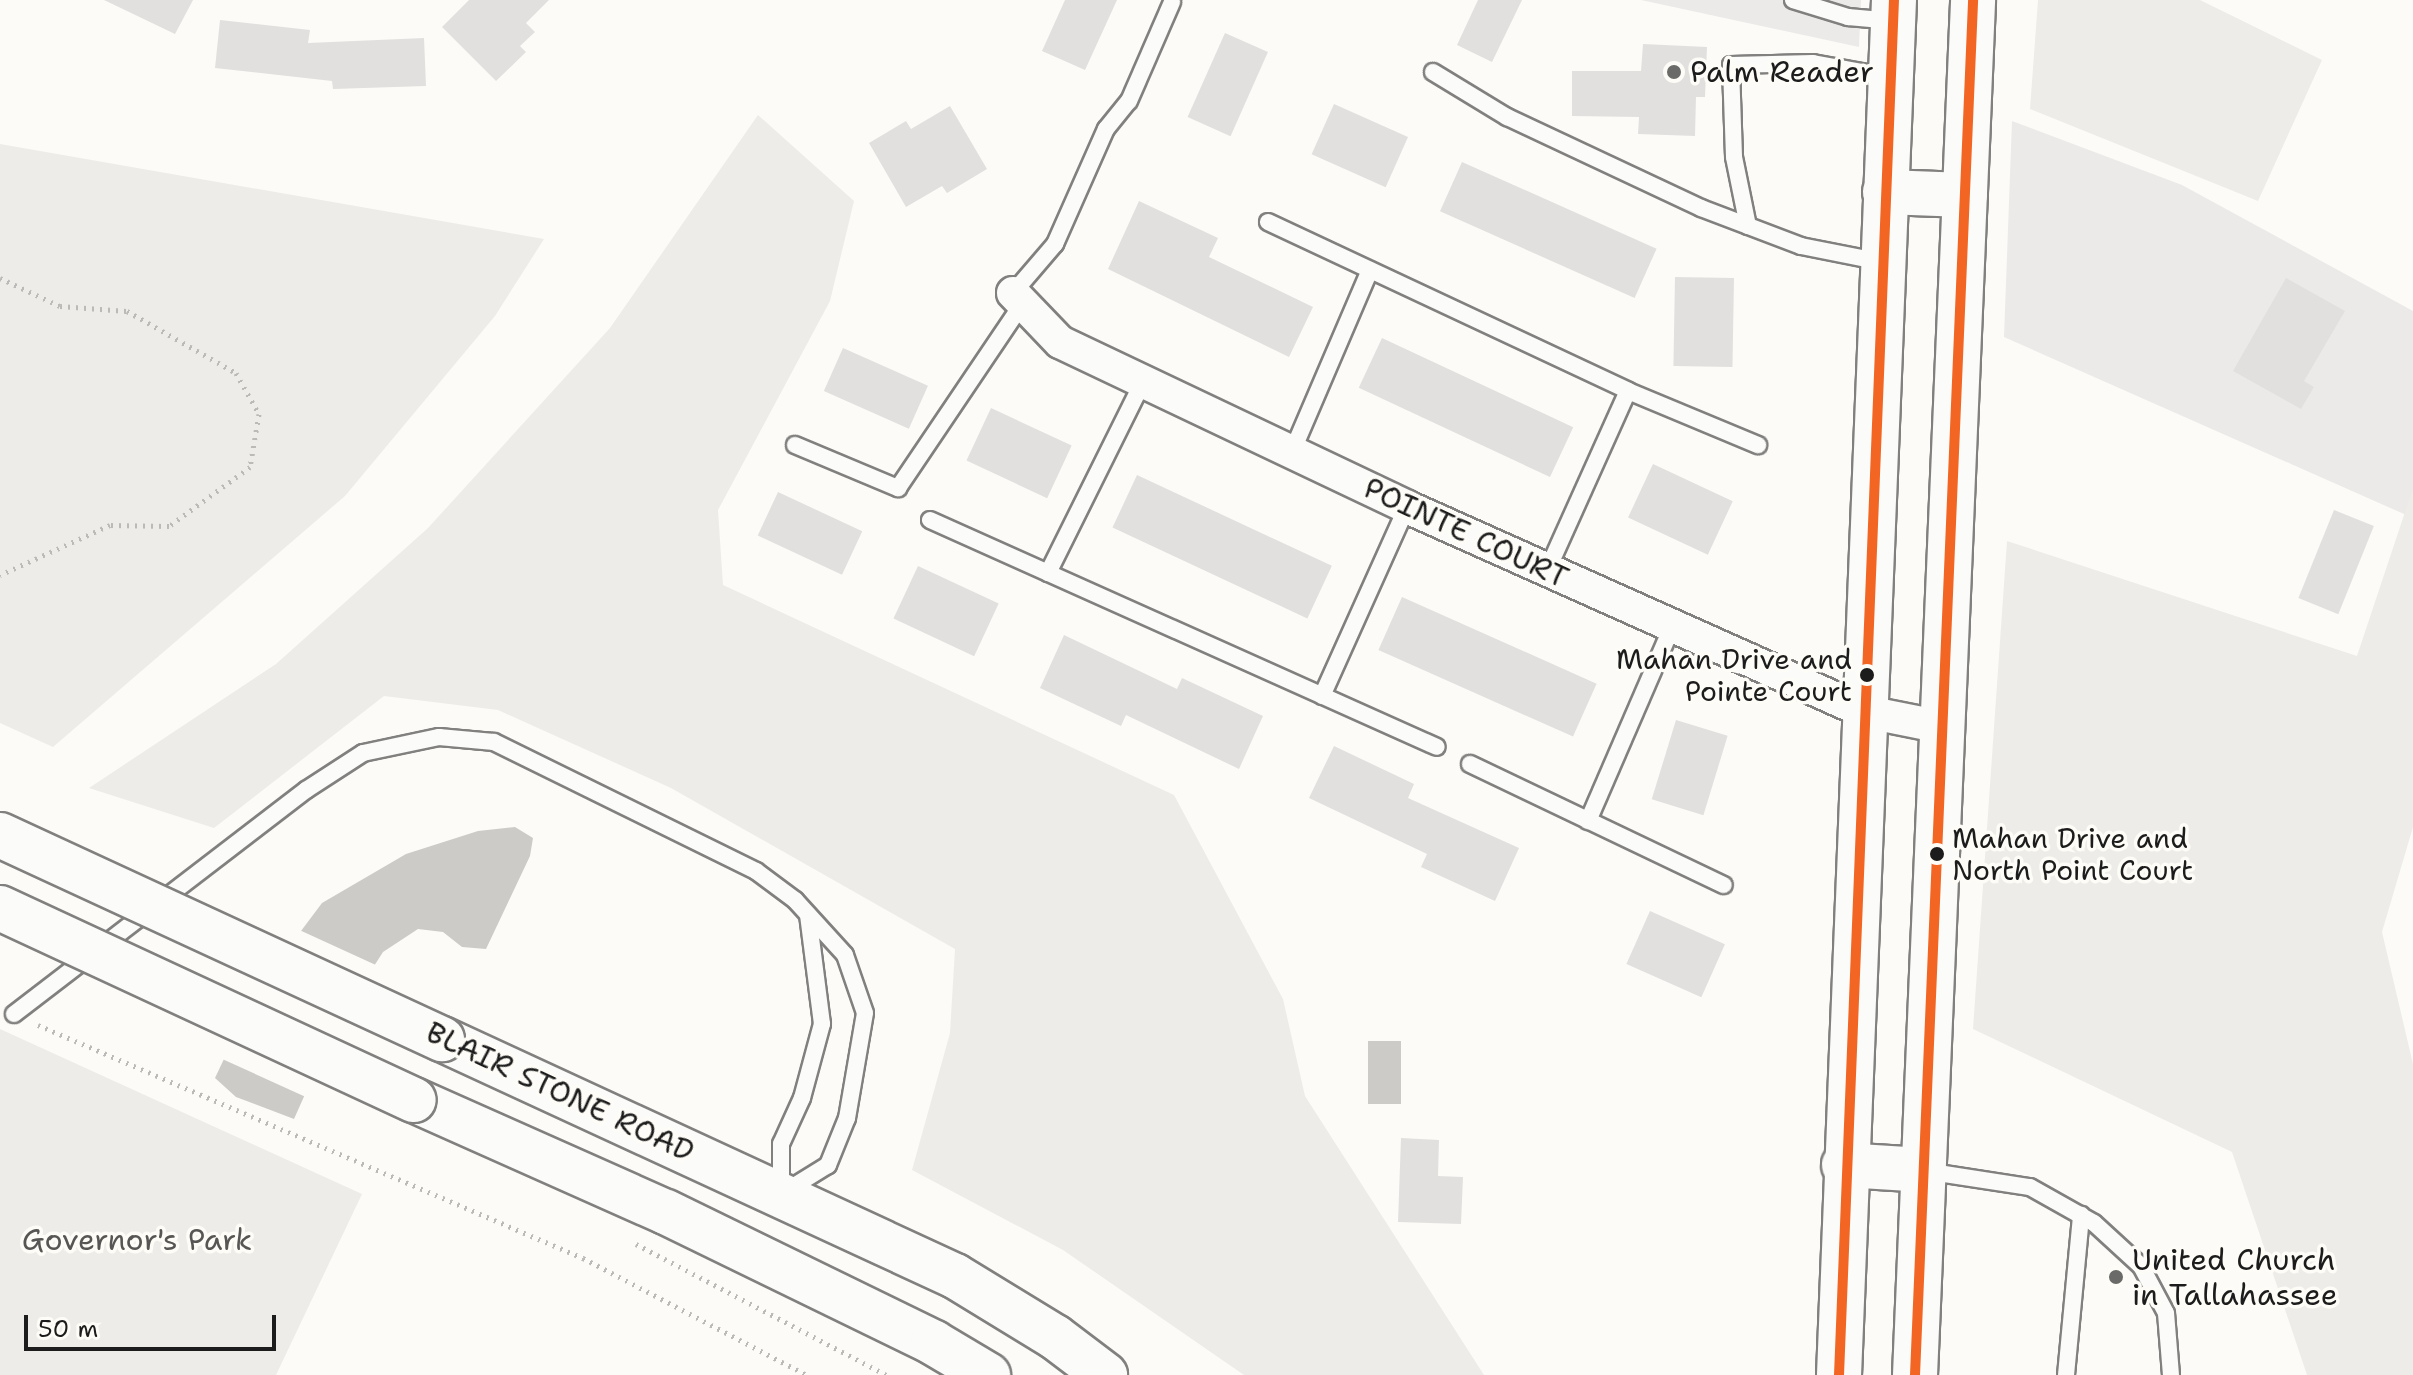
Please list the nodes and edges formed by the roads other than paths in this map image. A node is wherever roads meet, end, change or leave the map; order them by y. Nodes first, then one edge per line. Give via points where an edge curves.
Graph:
1 (1793, 0) edge
2 (1973, 0) edge
3 (1172, 2) dead end
4 (1893, 10) edge
5 (1433, 72) dead end
6 (1890, 77) junction
7 (1885, 192) junction
8 (1965, 195) junction
9 (1268, 222) dead end
10 (1748, 226) junction
11 (1882, 262) junction
12 (1370, 270) junction
13 (1018, 298) junction
14 (1143, 382) junction
15 (1628, 391) junction
16 (795, 445) dead end
17 (1758, 445) dead end
18 (1292, 452) junction
19 (1407, 507) junction
20 (930, 520) dead end
21 (1547, 571) junction
22 (1048, 573) junction
23 (1672, 627) junction
24 (1322, 696) junction
25 (1862, 711) junction
26 (1942, 727) junction
27 (1437, 747) dead end
28 (1470, 764) dead end
29 (1588, 821) junction
30 (0, 835) edge
31 (1724, 885) dead end
32 (0, 908) edge
33 (808, 915) junction
34 (14, 1014) road end
35 (1844, 1165) junction
36 (1924, 1170) junction
37 (781, 1194) junction
38 (2081, 1215) junction
39 (753, 1255) junction
40 (988, 1375) edge
41 (1105, 1375) edge
42 (1839, 1375) edge
43 (1915, 1375) edge
44 (2066, 1375) edge
45 (2171, 1375) edge

1 - 4 lane via 1848,17
2 - 8 main road
3 - 13 lane via 1129,101 1106,129 1055,244
4 - 6 main road
5 - 10 lane via 1507,117
6 - 7 main road
6 - 10 lane via 1813,63 1731,65 1734,157
7 - 8 main road
7 - 11 main road
8 - 26 main road
9 - 12 lane
10 - 11 lane via 1801,246
11 - 25 main road
12 - 15 lane
12 - 18 lane
13 - 14 street, POINTE COURT via 1060,342
13 - 16 lane via 898,488
14 - 18 street, POINTE COURT
14 - 22 lane
15 - 17 lane
15 - 21 lane
18 - 19 street, POINTE COURT
19 - 21 street, POINTE COURT
19 - 24 lane
20 - 22 lane
21 - 23 street, POINTE COURT
22 - 24 lane
23 - 25 street, POINTE COURT
23 - 29 lane
24 - 27 lane
25 - 26 street, POINTE COURT
25 - 35 main road
26 - 36 main road
28 - 29 lane
29 - 31 lane
30 - 37 main road, BLAIR STONE ROAD, bridge
32 - 39 main road, bridge
33 - 34 lane via 756,871 494,742 439,737 363,753 306,790
33 - 37 lane via 822,1024 802,1098 781,1144
33 - 37 lane via 845,955 865,1013 847,1118 828,1165
35 - 36 main road
35 - 42 main road
36 - 38 lane via 2030,1187
36 - 43 main road
37 - 39 main road
37 - 41 main road, BLAIR STONE ROAD via 955,1276 1055,1337
38 - 44 lane
38 - 45 lane via 2141,1266 2166,1313
39 - 40 main road

